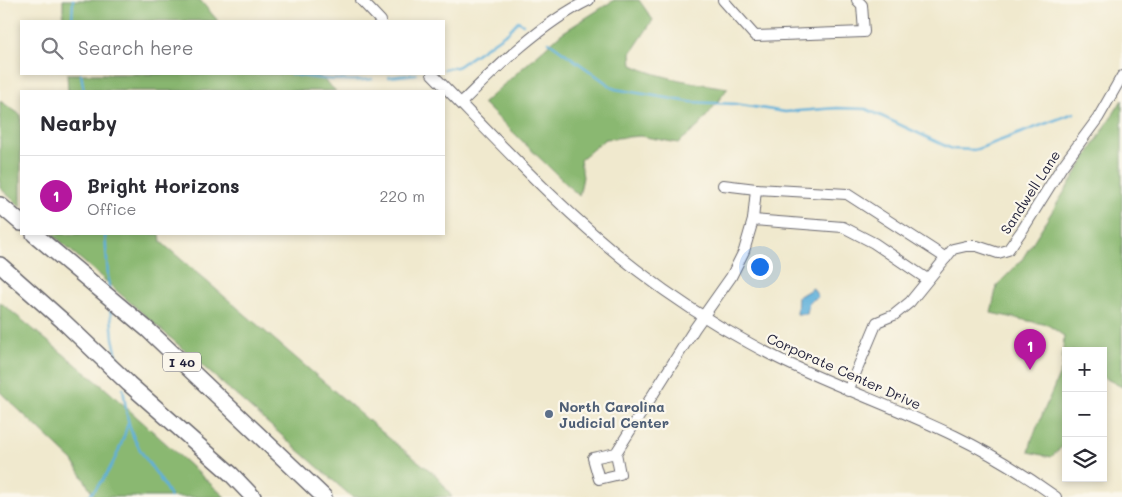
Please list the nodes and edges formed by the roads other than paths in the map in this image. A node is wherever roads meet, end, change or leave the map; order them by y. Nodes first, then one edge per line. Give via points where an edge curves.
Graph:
1 (360, 0) edge
2 (589, 0) edge
3 (723, 0) edge
4 (857, 0) edge
5 (380, 20) edge
6 (433, 75) edge
7 (1122, 76) edge
8 (461, 103) junction
9 (723, 185) dead end
10 (756, 190) junction
11 (0, 205) edge
12 (753, 220) junction
13 (20, 222) edge
14 (35, 235) edge
15 (946, 258) junction
16 (0, 265) edge
17 (927, 279) junction
18 (703, 316) junction
19 (848, 391) junction
20 (616, 453) dead end
21 (253, 497) edge
22 (324, 497) edge
23 (1056, 497) edge

1 - 5 street
2 - 8 street via 546,27
3 - 4 street via 755,36 864,32 862,5
6 - 8 street, Corporate Center Drive
7 - 15 street, Sandwell Lane via 1098,118 1008,250 998,253 966,246 953,249
8 - 18 street, Corporate Center Drive via 568,211 636,270
9 - 10 street
10 - 12 street
10 - 15 street via 847,194
11 - 13 highway
12 - 17 street via 843,227 874,243
12 - 18 street via 744,251 731,277
14 - 22 highway, I 40 via 148,329
15 - 17 street, Sandwell Lane
16 - 21 highway
17 - 19 street, Sandwell Lane via 910,302 877,322
18 - 19 street, Corporate Center Drive via 782,361
18 - 20 street
19 - 23 street, Corporate Center Drive via 955,436 1005,463

